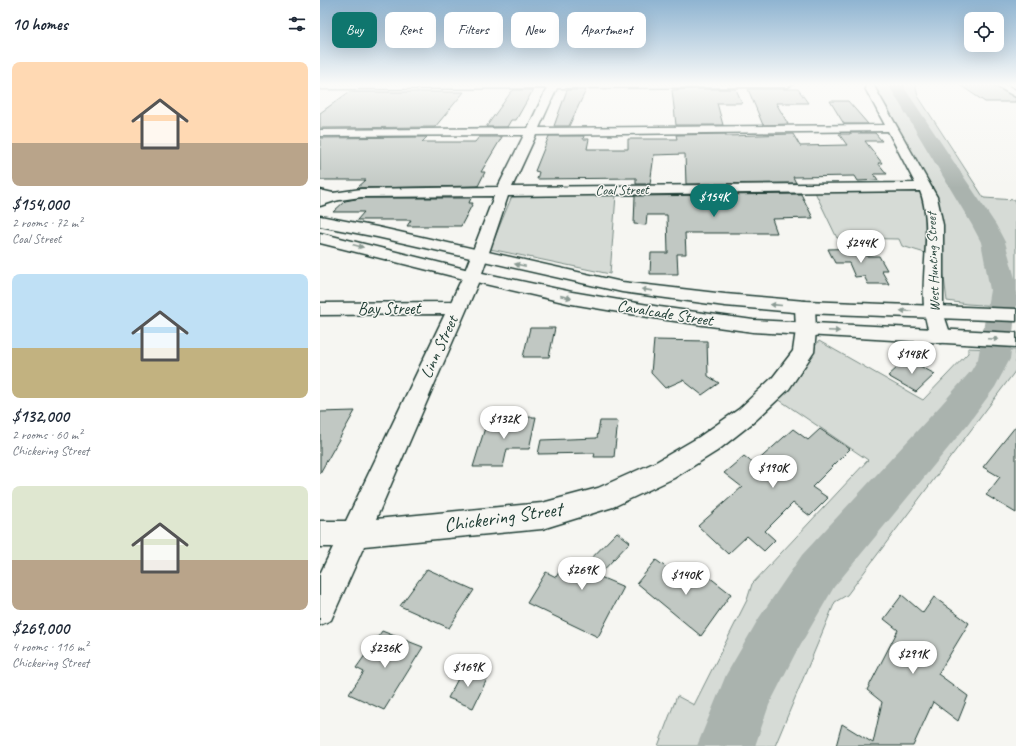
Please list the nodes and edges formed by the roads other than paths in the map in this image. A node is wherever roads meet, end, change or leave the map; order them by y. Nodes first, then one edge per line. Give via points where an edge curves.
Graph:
1 (536, 119) edge
2 (887, 119) edge
3 (892, 128) junction
4 (530, 132) junction
5 (320, 133) edge
6 (924, 187) junction
7 (503, 192) junction
8 (327, 196) edge
9 (320, 202) edge
10 (320, 221) edge
11 (320, 238) edge
12 (479, 256) junction
13 (472, 276) junction
14 (625, 287) junction
15 (616, 306) junction
16 (457, 308) junction
17 (320, 309) edge
18 (932, 312) junction
19 (1016, 315) edge
20 (805, 318) junction
21 (941, 336) junction
22 (1016, 340) edge
23 (320, 534) edge
24 (354, 534) junction
25 (320, 609) edge

1 - 4 street, Linn Street
2 - 3 street, West Hunting Street
3 - 4 street
3 - 6 street, West Hunting Street
4 - 5 street
4 - 7 street, Linn Street
6 - 7 street, Coal Street
6 - 18 street, West Hunting Street via 930,197 935,226
7 - 8 street, Coal Street via 361,193
7 - 12 street, Linn Street
8 - 9 street, Coal Street
10 - 12 street, Cavalcade Street
11 -> 13 street, Cavalcade Street
12 - 13 street, Linn Street
14 -> 12 street, Cavalcade Street
13 -> 15 street, Cavalcade Street
13 - 16 street, Linn Street
14 - 15 street
20 -> 14 street, Cavalcade Street via 725,300
15 - 20 street, Cavalcade Street via 753,326
16 - 17 street, Bay Street
16 - 24 street, Linn Street
18 - 19 street, Cavalcade Street
18 -> 20 street, Cavalcade Street
18 - 21 street, West Hunting Street
20 -> 21 street, Cavalcade Street
20 - 24 street, Chickering Street via 803,352 781,384 747,415 708,444 665,470 603,498 542,516
21 -> 22 street, Cavalcade Street
23 - 24 street, Chickering Street
24 - 25 street, Linn Street

